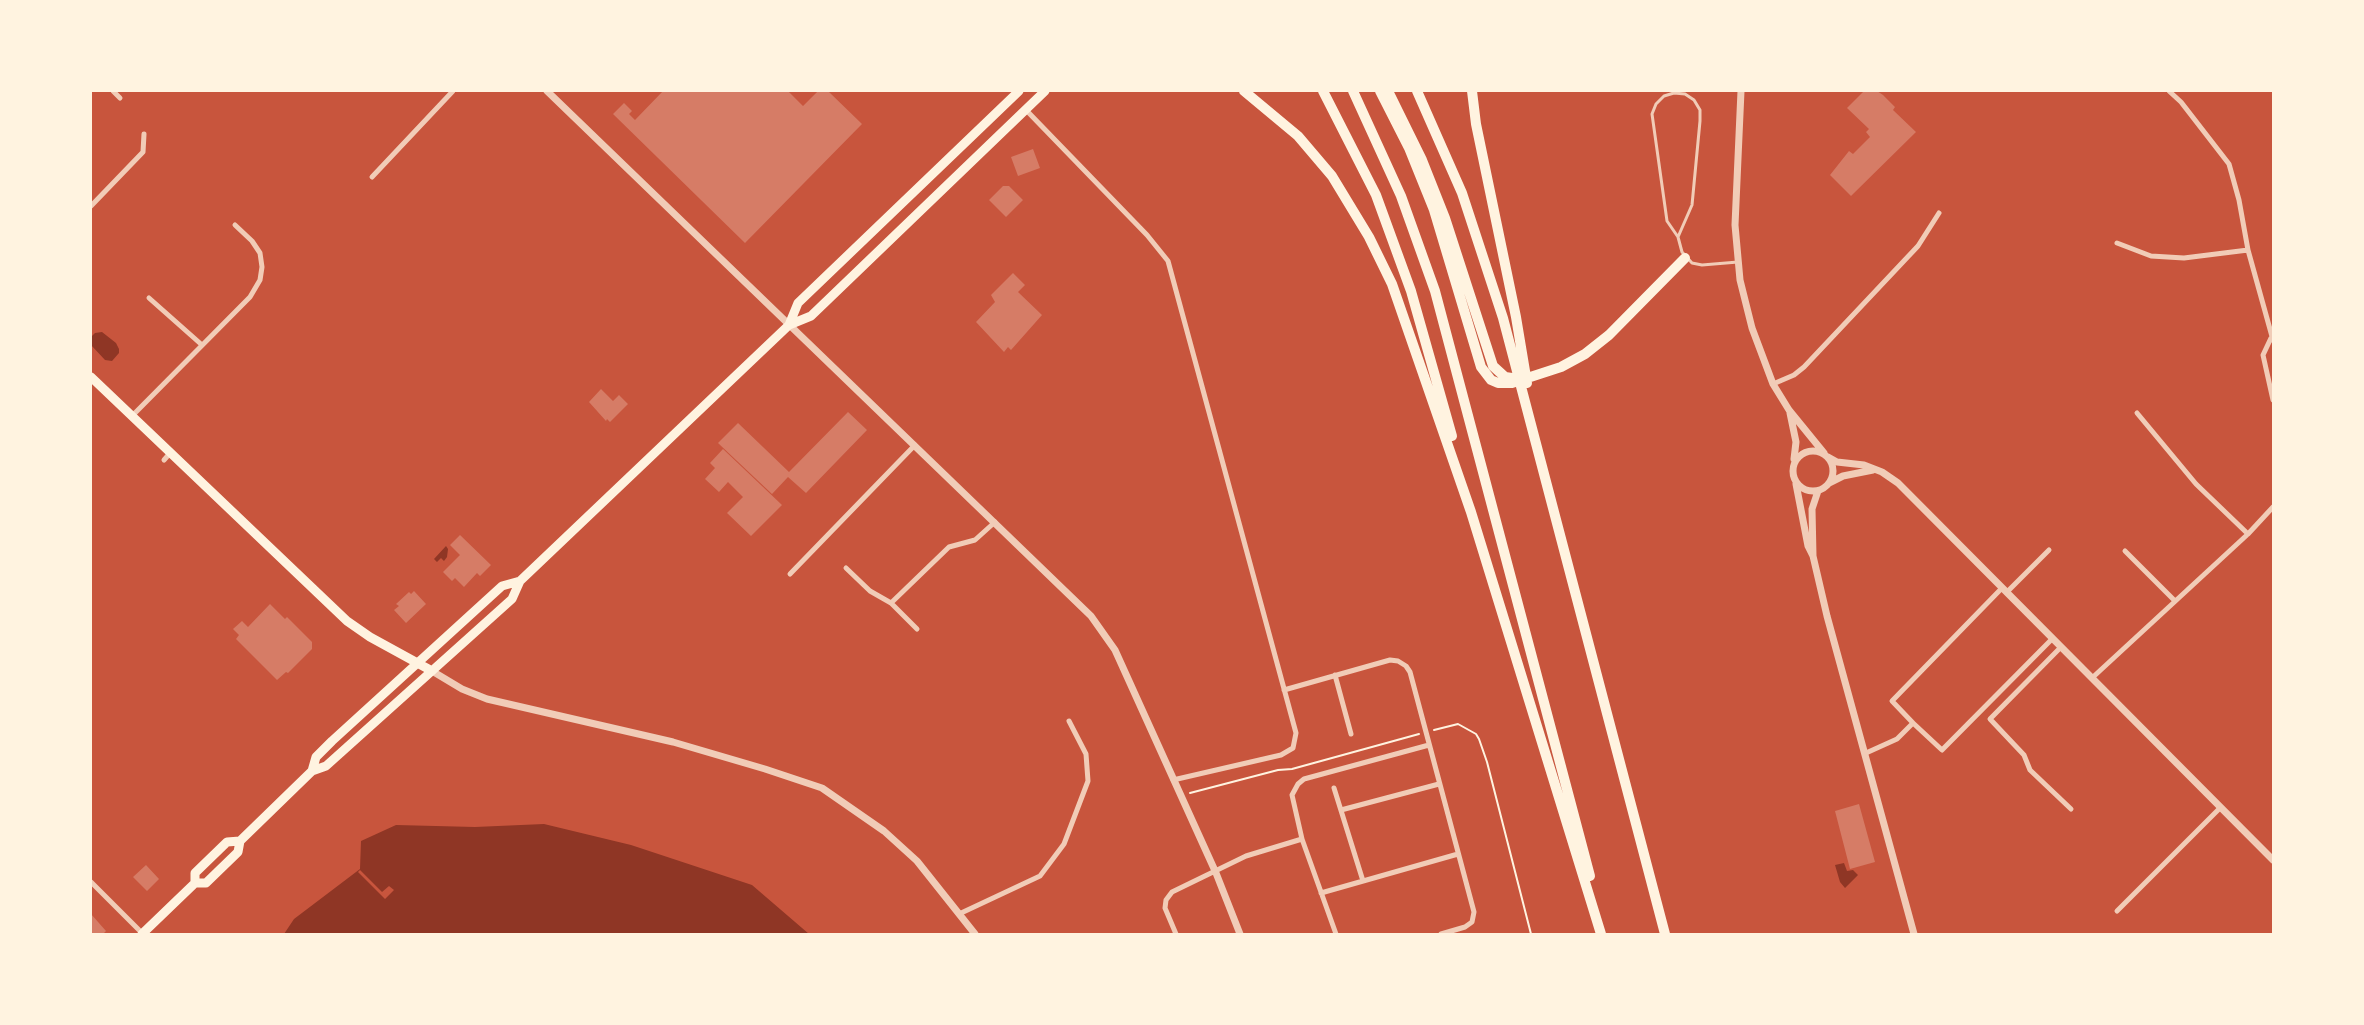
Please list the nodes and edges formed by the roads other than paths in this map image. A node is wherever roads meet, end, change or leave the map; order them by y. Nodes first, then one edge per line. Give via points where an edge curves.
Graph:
1 (113, 91) edge
2 (453, 91) edge
3 (547, 91) edge
4 (1019, 91) edge
5 (1045, 91) edge
6 (1244, 91) edge
7 (1324, 91) edge
8 (1352, 91) edge
9 (1380, 91) edge
10 (1388, 91) edge
11 (1417, 91) edge
12 (1472, 91) edge
13 (1741, 91) edge
14 (2169, 91) edge
15 (120, 98) dead end
16 (1026, 110) junction
17 (144, 134) dead end
18 (372, 177) dead end
19 (91, 206) edge
20 (1940, 213) dead end
21 (235, 225) dead end
22 (1678, 237) junction
23 (2117, 243) dead end
24 (2248, 250) junction
25 (1685, 258) junction
26 (1738, 262) junction
27 (149, 298) dead end
28 (789, 325) junction
29 (2272, 338) edge
30 (202, 345) junction
31 (91, 377) edge
32 (1522, 379) junction
33 (1773, 384) junction
34 (2273, 400) edge
35 (1789, 410) junction
36 (2137, 413) dead end
37 (133, 415) junction
38 (914, 445) junction
39 (1538, 448) junction
40 (171, 452) junction
41 (1826, 455) junction
42 (164, 460) dead end
43 (1794, 462) junction
44 (1874, 469) junction
45 (1795, 481) junction
46 (1828, 484) junction
47 (1818, 491) junction
48 (2273, 507) edge
49 (1471, 512) junction
50 (995, 522) junction
51 (2248, 534) junction
52 (2049, 550) dead end
53 (2125, 551) dead end
54 (1813, 556) junction
55 (846, 568) dead end
56 (790, 574) dead end
57 (520, 581) junction
58 (2005, 590) junction
59 (2174, 600) junction
60 (891, 603) junction
61 (917, 629) dead end
62 (2052, 639) junction
63 (2060, 647) junction
64 (418, 662) junction
65 (432, 671) junction
66 (1335, 675) junction
67 (2092, 678) junction
68 (1284, 690) junction
69 (1069, 721) dead end
70 (1913, 722) junction
71 (1351, 734) dead end
72 (1429, 745) junction
73 (1866, 753) junction
74 (312, 771) junction
75 (1173, 780) junction
76 (1439, 784) junction
77 (1334, 788) dead end
78 (2220, 808) junction
79 (2071, 809) dead end
80 (1341, 810) junction
81 (1302, 839) junction
82 (240, 841) junction
83 (1458, 854) junction
84 (2273, 860) edge
85 (1216, 873) junction
86 (1363, 881) junction
87 (91, 882) edge
88 (195, 883) junction
89 (1321, 893) junction
90 (2117, 911) dead end
91 (959, 914) junction
92 (142, 934) edge
93 (974, 934) edge
94 (1176, 934) edge
95 (1240, 934) edge
96 (1336, 934) edge
97 (1441, 934) edge
98 (1601, 934) edge
99 (1605, 934) edge
100 (1665, 934) edge
101 (1914, 934) edge

1 - 15 street
2 - 18 street
3 - 28 street
4 - 28 main road via 798,303
5 - 16 main road
6 - 49 highway via 1309,148 1332,176 1369,237 1392,284
7 - 49 highway via 1376,196 1411,291
8 - 99 highway via 1401,196 1435,291
9 - 32 highway via 1409,148 1434,210 1485,374 1498,383
10 - 32 highway via 1446,218 1490,358 1498,372 1514,380
11 - 39 highway via 1447,156 1477,234
12 - 39 highway
13 - 26 street via 1735,225
14 - 24 street via 2229,164
16 - 28 main road via 811,316
16 - 68 street via 1147,235 1168,261
17 - 19 street via 143,152
20 - 33 street via 1918,246 1804,367
21 - 30 street via 260,253 260,280 250,297
22 - 22 lane via 1692,205 1700,110 1685,94 1674,93 1664,96 1652,114 1667,221
22 - 25 lane
23 - 24 street via 2159,257 2184,258
24 - 29 street
25 - 26 lane via 1702,266
25 - 32 highway via 1608,335 1571,361
26 - 33 street via 1752,328
27 - 30 street
28 - 38 street
28 - 57 main road
29 - 34 street via 2263,355
30 - 37 street
31 - 37 main road
33 - 35 street
35 - 41 street
35 - 43 street via 1796,442
36 - 51 street via 2196,484
37 - 40 main road
38 - 50 street
38 - 56 street
39 - 100 highway
40 - 42 street
40 - 64 main road via 347,620 370,637
41 - 43 street via 1807,450
41 - 44 street via 1837,462
41 - 46 street via 1833,471
43 - 45 street
44 - 46 street via 1843,476
44 - 58 street via 1898,483
45 - 47 street via 1806,490
45 - 54 street via 1808,546
46 - 47 street
47 - 54 street via 1812,509
48 - 51 street
49 - 98 highway
50 - 60 street via 975,540 949,547
50 - 75 street via 1076,600 1106,635
51 - 59 street
52 - 58 street
53 - 59 street
54 - 73 street
55 - 60 street via 870,591
57 - 64 main road via 502,586
57 - 65 main road via 512,599
58 - 62 street
58 - 70 street via 1892,701
59 - 67 street
60 - 61 street
62 - 63 street
62 - 70 street via 1942,750
63 - 67 street
63 - 79 street via 1990,719 2024,755 2030,770
64 - 65 main road
64 - 74 main road via 316,757
65 - 74 main road via 326,766
65 - 91 street via 452,684 487,699 673,742 822,788 884,831 917,861
66 - 68 street
66 - 71 street
66 - 72 street via 1390,660 1406,666
67 - 78 street
68 - 75 street via 1296,733 1293,748 1281,756
69 - 91 street via 1086,754 1088,781 1064,844 1040,876
70 - 73 street via 1897,739
72 - 76 street
72 - 81 street via 1304,779 1292,795
73 - 101 street
74 - 82 main road
75 - 85 street
76 - 80 street
76 - 83 street
77 - 80 street
78 - 84 street
78 - 90 street
80 - 86 street
81 - 85 street via 1246,856
81 - 89 street
82 - 88 main road via 238,852 206,883
82 - 88 main road via 227,842 194,873
83 - 86 street
83 - 97 street via 1474,912 1472,922
85 - 94 street via 1167,897 1165,908
85 - 95 street
86 - 89 street
87 - 92 street
88 - 92 main road
89 - 96 street
91 - 93 street

